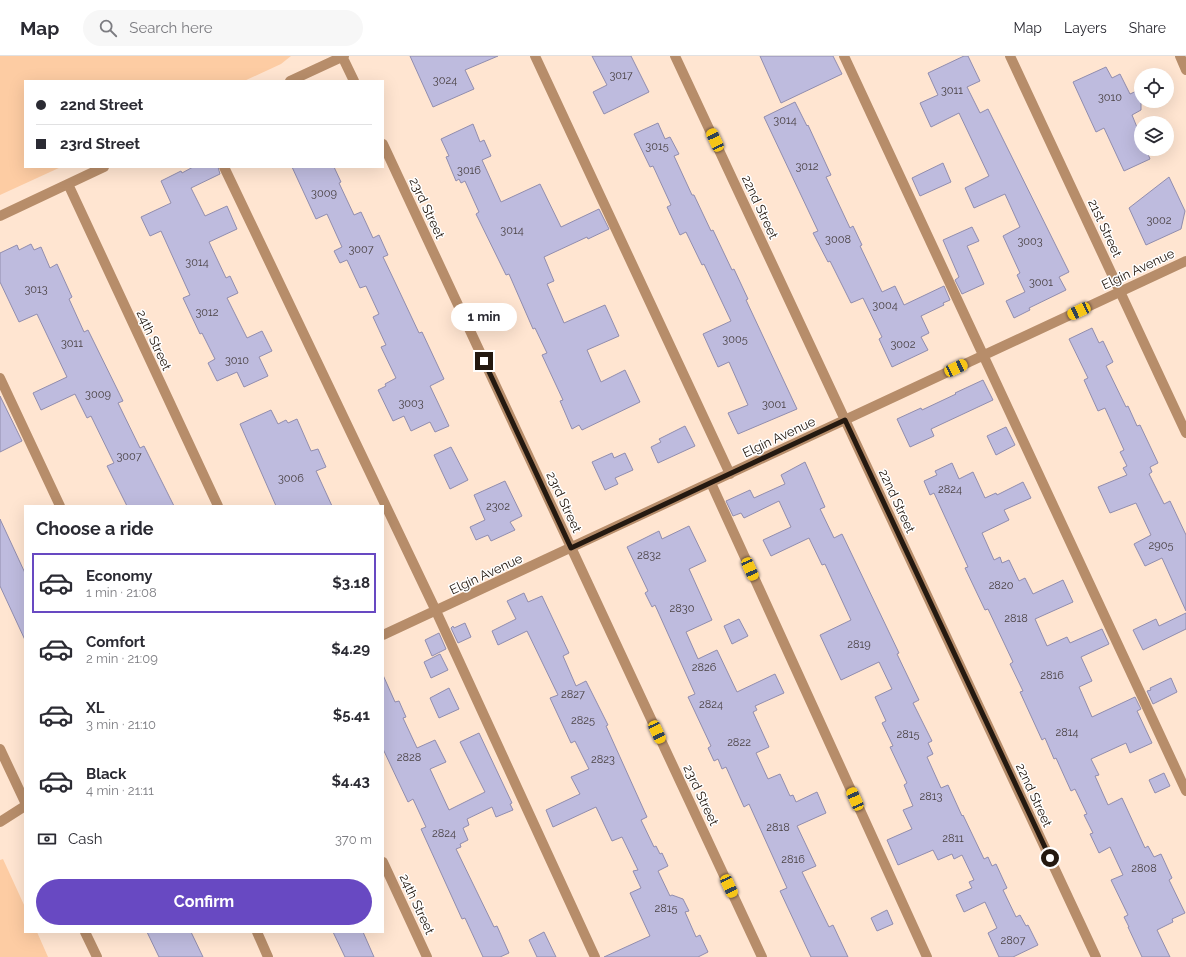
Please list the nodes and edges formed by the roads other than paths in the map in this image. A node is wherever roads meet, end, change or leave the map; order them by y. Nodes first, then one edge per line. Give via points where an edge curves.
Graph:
1 (343, 56) edge
2 (535, 56) edge
3 (676, 56) edge
4 (844, 56) edge
5 (1010, 56) edge
6 (1180, 56) edge
7 (1186, 70) edge
8 (292, 80) edge
9 (354, 80) edge
10 (384, 146) edge
11 (102, 168) edge
12 (224, 168) edge
13 (68, 184) junction
14 (0, 216) edge
15 (1186, 261) edge
16 (1120, 292) junction
17 (984, 356) junction
18 (0, 378) edge
19 (845, 420) junction
20 (1186, 433) edge
21 (730, 474) junction
22 (711, 483) junction
23 (60, 505) edge
24 (218, 505) edge
25 (571, 548) junction
26 (436, 611) junction
27 (384, 635) edge
28 (0, 749) edge
29 (1186, 791) edge
30 (24, 800) edge
31 (24, 807) edge
32 (0, 822) edge
33 (384, 864) edge
34 (85, 933) edge
35 (257, 933) edge
36 (97, 957) edge
37 (268, 957) edge
38 (427, 957) edge
39 (595, 957) edge
40 (762, 957) edge
41 (927, 957) edge
42 (1096, 957) edge

1 - 8 street
1 - 9 street
2 - 21 street
3 - 19 street, 22nd Street
4 - 17 street
5 - 16 street, 21st Street
6 - 7 street
10 - 25 street, 23rd Street
11 - 13 street
12 - 26 street
13 - 14 street
13 - 24 street, 24th Street
15 - 16 street, Elgin Avenue
16 - 17 street, Elgin Avenue
16 - 20 street, 21st Street
17 - 19 street, Elgin Avenue
17 - 29 street
18 - 23 street
19 - 21 street, Elgin Avenue
19 - 42 street, 22nd Street
21 - 22 street, Elgin Avenue
22 - 25 street, Elgin Avenue
22 - 41 street
25 - 26 street, Elgin Avenue
25 - 40 street, 23rd Street
26 - 27 street, Elgin Avenue
26 - 39 street
28 - 30 street
31 - 32 street
33 - 38 street, 24th Street
34 - 36 street
35 - 37 street

